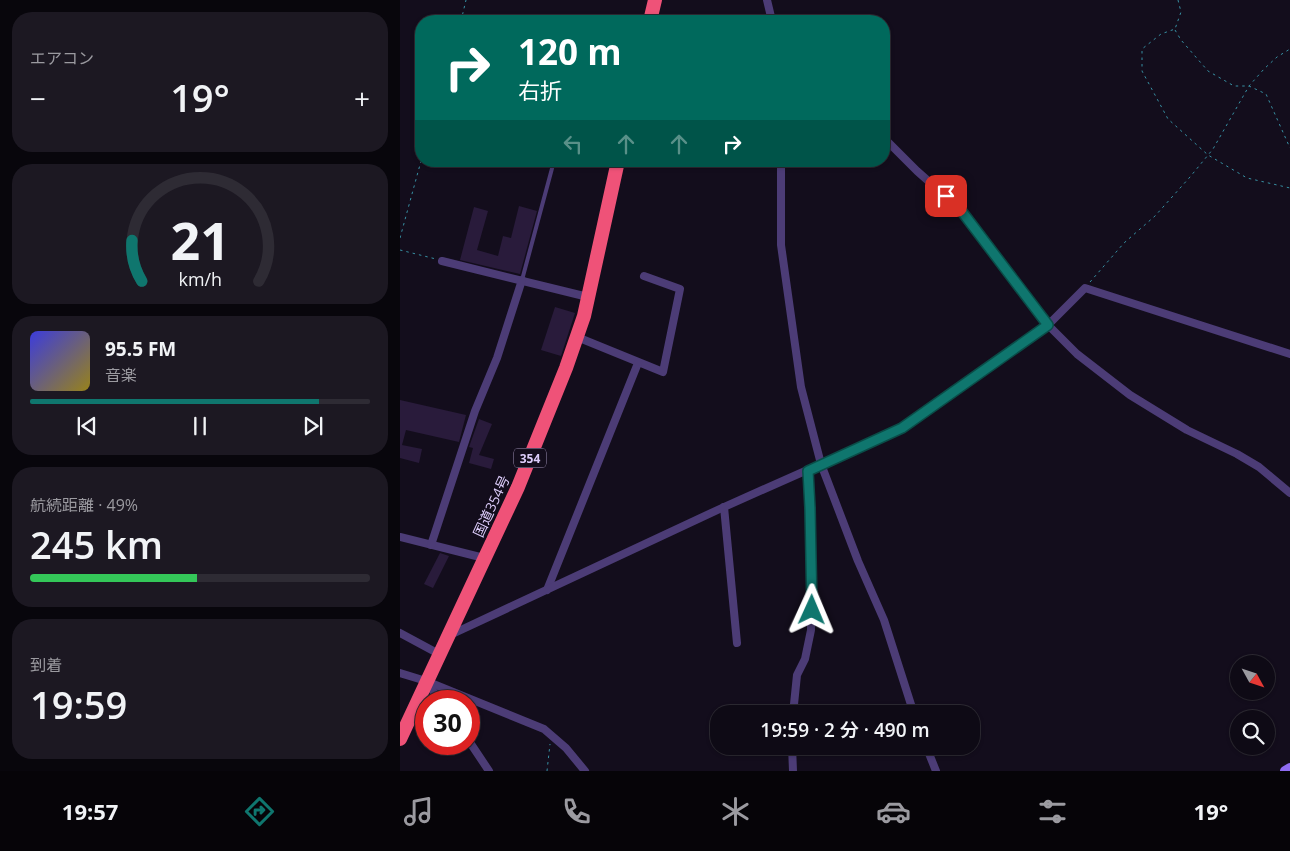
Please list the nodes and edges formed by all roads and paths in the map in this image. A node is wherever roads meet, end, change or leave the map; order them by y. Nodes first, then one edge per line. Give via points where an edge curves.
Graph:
1 (466, 0) edge
2 (655, 0) edge
3 (767, 0) edge
4 (1178, 0) edge
5 (462, 15) edge
6 (651, 15) edge
7 (771, 15) edge
8 (1174, 29) junction
9 (1290, 49) edge
10 (1249, 86) junction
11 (890, 144) edge
12 (1290, 148) edge
13 (1208, 155) junction
14 (419, 167) edge
15 (552, 167) edge
16 (615, 167) edge
17 (781, 167) edge
18 (1290, 188) edge
19 (400, 238) edge
20 (400, 250) edge
21 (442, 261) joint
22 (644, 276) dead end
23 (522, 280) junction
24 (1085, 288) junction
25 (588, 297) junction
26 (1048, 325) junction
27 (577, 337) junction
28 (1290, 354) edge
29 (638, 362) junction
30 (821, 464) junction
31 (808, 471) junction
32 (1290, 493) edge
33 (724, 507) junction
34 (400, 537) edge
35 (431, 545) junction
36 (484, 558) junction
37 (548, 590) junction
38 (400, 633) edge
39 (447, 637) junction
40 (737, 643) dead end
41 (438, 654) junction
42 (400, 673) edge
43 (426, 681) junction
44 (432, 690) edge
45 (794, 705) edge
46 (911, 705) edge
47 (551, 734) junction
48 (400, 739) edge
49 (478, 755) edge
50 (792, 755) edge
51 (930, 755) edge
52 (1290, 768) edge
53 (489, 771) edge
54 (547, 771) edge
55 (585, 771) edge
56 (793, 771) edge
57 (936, 771) edge
58 (1285, 771) edge

1 - 5 path
2 - 6 highway
3 - 7 street
4 - 8 path via 1181,12
8 - 10 path via 1208,71 1234,86
8 - 13 path via 1161,34 1142,50 1142,71 1168,119
9 - 10 path via 1277,57
10 - 12 path via 1266,94
10 - 13 path
11 - 26 street via 960,209
13 - 18 path via 1247,178
13 - 24 path via 1155,216 1124,243
14 - 19 path
15 - 23 lane
16 - 25 highway, 国道354号 / 354
17 - 30 street via 781,245 801,387
20 - 21 path
21 - 23 street
22 - 29 street via 680,289 663,372
23 - 25 street
23 - 35 street via 497,358 474,411
24 - 26 street
24 - 28 street
25 - 27 highway, 国道354号 / 354
26 - 30 street via 902,428
26 - 32 street via 1077,354 1130,394 1187,430 1259,467
27 - 29 street
27 - 36 highway, 国道354号 / 354 via 518,487
29 - 37 street
30 - 31 street
30 - 46 street via 884,620
31 - 33 street
31 - 45 street via 811,630 805,659 797,675
33 - 37 street
33 - 40 street
34 - 35 street
35 - 36 street
36 - 39 highway, 国道354号 / 354
37 - 39 street
38 - 41 street
39 - 41 highway, 国道354号 / 354
41 - 43 highway, 国道354号 / 354
42 - 43 street
43 - 44 street
43 - 47 street
43 - 48 highway, 国道354号 / 354
47 - 54 path
47 - 55 street
49 - 53 street
50 - 56 street
51 - 57 street
52 - 58 main road

